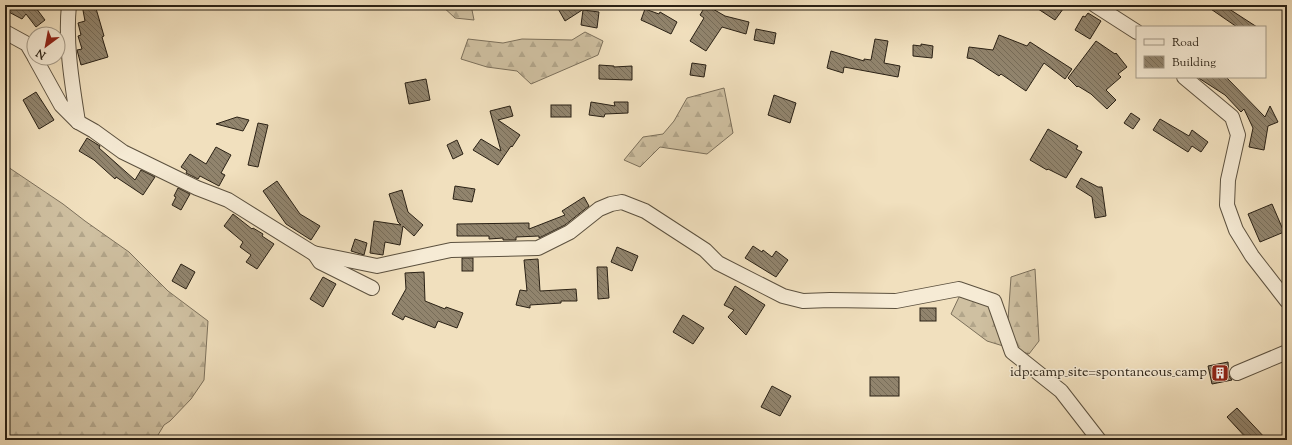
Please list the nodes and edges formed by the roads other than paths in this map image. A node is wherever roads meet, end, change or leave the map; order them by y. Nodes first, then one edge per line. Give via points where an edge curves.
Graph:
1 (69, 5) edge
2 (1095, 5) edge
3 (1136, 31) edge
4 (5, 32) edge
5 (26, 43) edge
6 (39, 66) edge
7 (1185, 78) edge
8 (78, 122) junction
9 (313, 253) junction
10 (372, 288) dead end
11 (1287, 300) edge
12 (1287, 352) edge
13 (1238, 373) dead end
14 (1099, 440) edge

1 - 8 street via 71,74
2 - 3 street
4 - 5 street
6 - 8 street via 61,106
7 - 11 street via 1232,117 1238,135 1228,180 1227,205 1236,230 1252,256
8 - 9 street via 123,152 228,200
9 - 10 street via 320,262
9 - 14 street via 377,266 451,250 538,248 570,232 599,209 622,202 645,211 705,250 718,263 783,296 803,301 896,301 959,288 994,301 1012,352 1061,391
12 - 13 street

